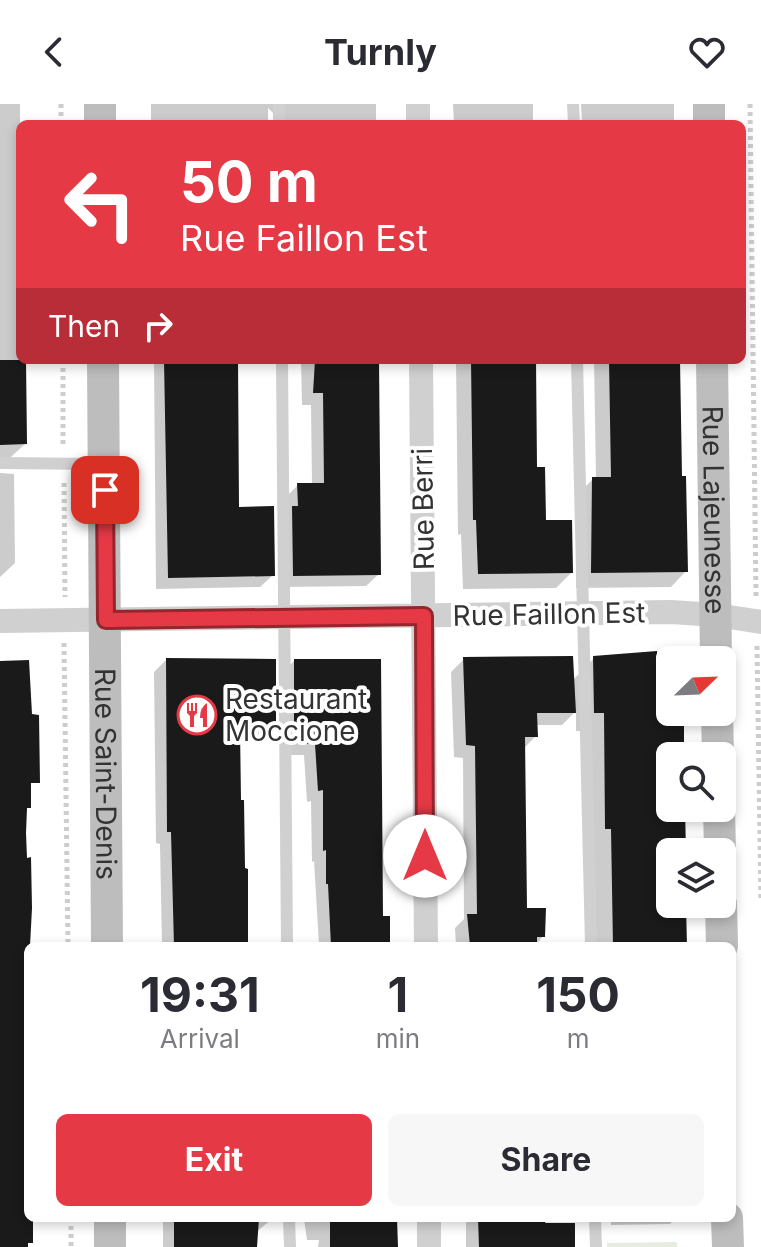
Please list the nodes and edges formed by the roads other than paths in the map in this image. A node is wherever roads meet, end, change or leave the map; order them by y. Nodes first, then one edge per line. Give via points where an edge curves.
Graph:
1 (103, 364) edge
2 (282, 364) edge
3 (421, 364) edge
4 (577, 364) edge
5 (712, 364) edge
6 (0, 463) edge
7 (104, 464) junction
8 (584, 614) junction
9 (716, 615) junction
10 (424, 616) junction
11 (284, 617) junction
12 (106, 620) junction
13 (0, 621) edge
14 (761, 622) edge
15 (716, 646) edge
16 (721, 918) edge
17 (107, 942) edge
18 (287, 942) edge
19 (426, 942) edge
20 (591, 942) edge
21 (722, 942) edge
22 (110, 1222) edge
23 (289, 1222) edge
24 (429, 1222) edge
25 (595, 1222) edge
26 (727, 1222) edge
27 (110, 1247) edge
28 (290, 1247) edge
29 (429, 1247) edge
30 (596, 1247) edge
31 (728, 1247) edge

1 - 7 main road, Rue Saint-Denis
2 - 11 lane
3 - 10 street, Rue Berri
4 - 8 lane
5 - 9 main road, Rue Lajeunesse
6 - 7 lane
7 - 12 main road, Rue Saint-Denis
8 - 9 street, Rue Faillon Est
8 - 10 street, Rue Faillon Est
8 - 20 lane
9 - 14 street, Rue Faillon Est
9 - 15 main road, Rue Lajeunesse
10 - 11 street, Rue Faillon Est
10 - 19 street, Rue Berri
11 - 12 street, Rue Faillon Est
11 - 18 lane
12 - 13 street, Rue Faillon Est
12 - 17 main road, Rue Saint-Denis
16 - 21 main road
22 - 27 main road
23 - 28 lane
24 - 29 street
25 - 30 lane
26 - 31 main road

